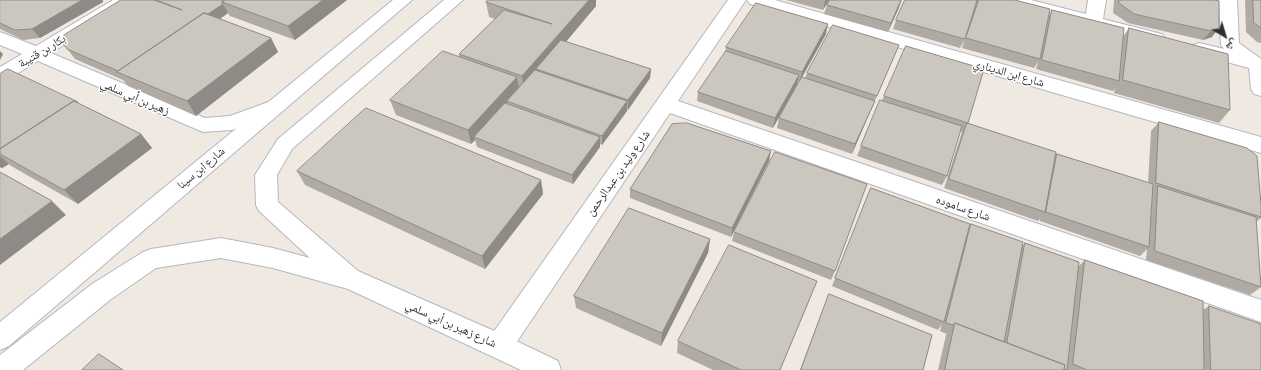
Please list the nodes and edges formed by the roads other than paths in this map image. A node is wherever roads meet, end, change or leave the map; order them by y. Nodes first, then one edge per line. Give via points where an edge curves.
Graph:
1 (125, 0) edge
2 (403, 0) edge
3 (454, 0) edge
4 (737, 0) edge
5 (756, 0) edge
6 (1011, 0) edge
7 (1097, 0) edge
8 (1228, 0) edge
9 (1094, 21) junction
10 (0, 38) edge
11 (37, 54) junction
12 (1260, 57) edge
13 (0, 76) edge
14 (1261, 89) edge
15 (665, 104) junction
16 (274, 106) junction
17 (1261, 145) edge
18 (353, 280) junction
19 (1261, 311) edge
20 (0, 338) edge
21 (499, 346) junction
22 (2, 370) edge
23 (548, 370) edge

1 - 11 street, بكار بن قتيبة
2 - 16 street, شارع ابن سينا
3 - 18 street via 285,144 266,175 267,205
4 - 15 street, شارع وليد بن عبدالرحمن
5 - 17 street, شارع ابن الديناري
6 - 9 street
7 - 9 street
8 - 12 street via 1230,43
9 - 12 street via 1176,43
10 - 11 street, زهير بن أبي سلمي
11 - 13 street, بكار بن قتيبة
11 - 16 street, زهير بن أبي سلمي via 202,125 232,123
12 - 14 street
15 - 19 street, شارع ساموده
15 - 21 street, شارع وليد بن عبدالرحمن
16 - 20 street, شارع ابن سينا
18 - 21 street, شارع زهير بن أبي سلمي
18 - 22 street via 273,258 221,248 151,259 101,292
21 - 23 street, شارع زهير بن أبي سلمي

